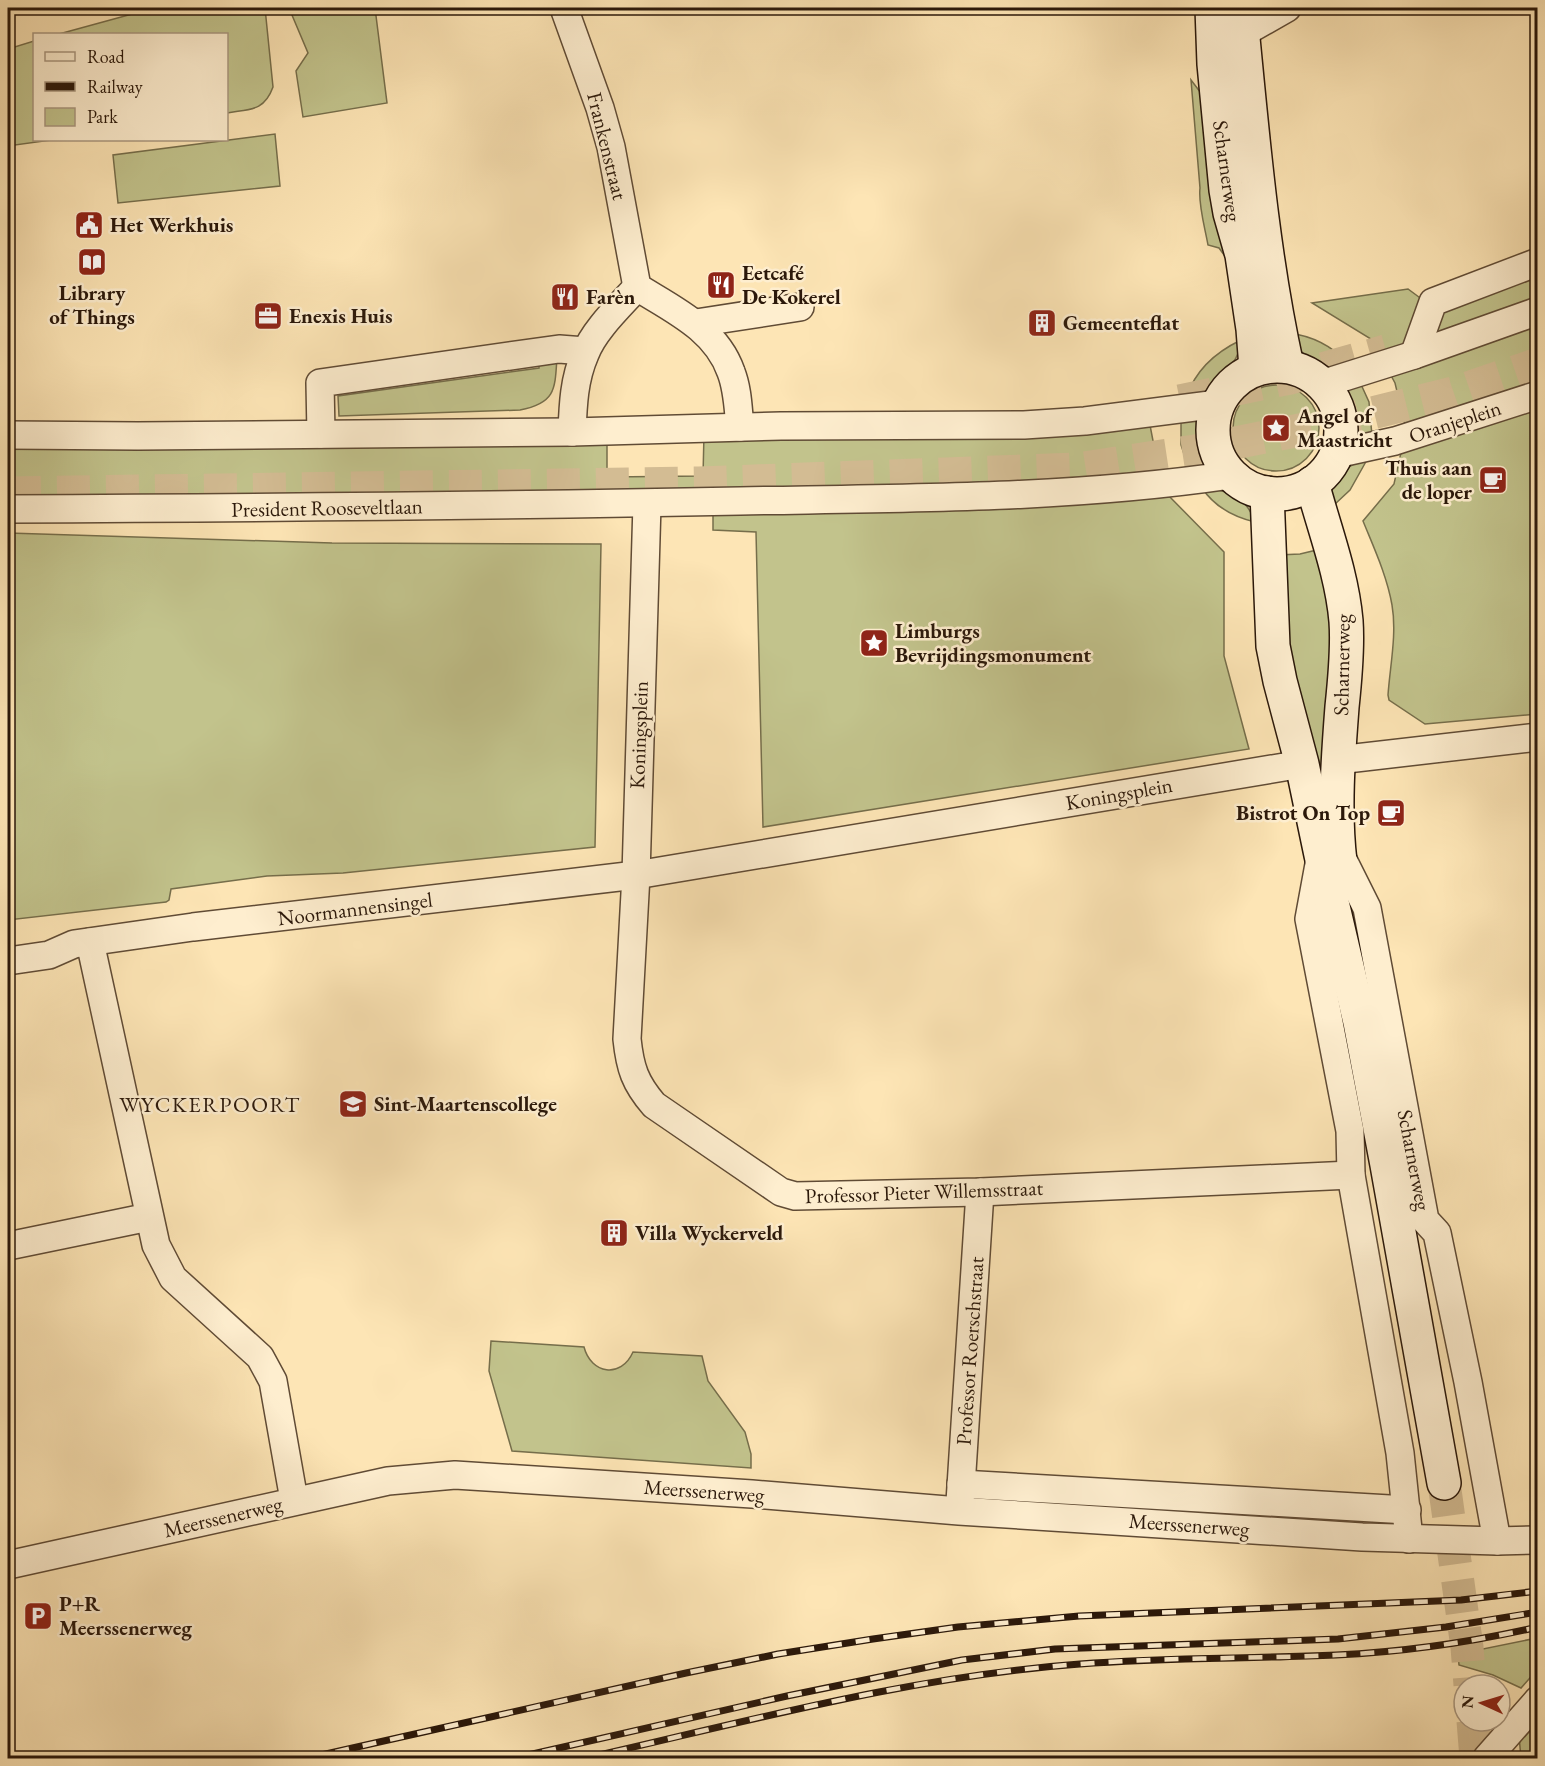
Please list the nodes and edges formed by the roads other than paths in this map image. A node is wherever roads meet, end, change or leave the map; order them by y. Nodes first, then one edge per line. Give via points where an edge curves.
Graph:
1 (564, 8) edge
2 (1212, 8) edge
3 (1287, 8) edge
4 (1241, 20) edge
5 (1538, 262) edge
6 (637, 287) junction
7 (800, 307) dead end
8 (1538, 310) edge
9 (696, 323) junction
10 (585, 351) junction
11 (1414, 355) junction
12 (1272, 367) junction
13 (1322, 384) junction
14 (1538, 395) edge
15 (1218, 404) junction
16 (740, 427) junction
17 (572, 432) junction
18 (321, 434) junction
19 (8, 435) edge
20 (1336, 454) junction
21 (1231, 475) junction
22 (1312, 483) junction
23 (1267, 493) junction
24 (647, 504) junction
25 (8, 509) edge
26 (1538, 737) edge
27 (1338, 760) junction
28 (1302, 764) junction
29 (1330, 853) junction
30 (636, 875) junction
31 (82, 943) junction
32 (8, 944) edge
33 (8, 961) edge
34 (1351, 1175) junction
35 (980, 1192) junction
36 (149, 1217) junction
37 (8, 1246) edge
38 (1444, 1483) tunnel mouth
39 (961, 1484) junction
40 (294, 1500) junction
41 (1407, 1510) junction
42 (960, 1511) junction
43 (1409, 1539) junction
44 (1538, 1540) edge
45 (1497, 1541) junction
46 (8, 1565) edge
47 (1538, 1700) edge
48 (1493, 1756) edge

1 - 6 street, Frankenstraat via 611,147
2 - 12 street, Scharnerweg via 1226,190 1242,255 1253,328
3 - 4 street
4 - 12 street, Scharnerweg via 1258,187 1278,326
5 - 11 street via 1433,302
6 - 9 street
6 - 10 street via 607,319
7 - 9 street
8 - 11 street
9 - 16 street via 717,345 731,371
10 - 17 street via 574,393
10 - 18 street via 559,349 320,383
11 - 13 street
12 - 13 street via 1306,372
12 - 15 street via 1246,373 1229,386
13 - 20 street via 1338,411 1341,433
14 - 20 street, Oranjeplein via 1395,441
15 - 16 street via 1024,425
15 - 21 street via 1213,441
16 - 17 street
17 - 18 street
18 - 19 street
20 - 22 street via 1326,471
21 - 23 street via 1251,489
21 - 24 street via 1056,493
22 - 23 street via 1286,493
22 - 27 street, Scharnerweg via 1346,619
23 - 28 street, Scharnerweg via 1273,646
24 - 25 street, President Rooseveltlaan
24 - 30 street, Koningsplein
26 - 27 street
27 - 29 street, Scharnerweg via 1336,826
28 - 29 street, Scharnerweg
28 - 30 street, Koningsplein
29 - 34 street, Scharnerweg via 1309,919 1350,1131
29 - 38 street, Scharnerweg
29 - 45 street, Scharnerweg via 1367,908 1425,1220 1437,1233
30 - 31 street, Noormannensingel
30 - 35 street, Professor Pieter Willemsstraat via 627,1039 629,1062 639,1088 654,1106 781,1192 795,1196
31 - 32 street, Noormannensingel via 45,940
31 - 33 street, Noormannensingel via 49,955
31 - 36 street
34 - 35 street, Professor Pieter Willemsstraat
34 - 41 street, Scharnerweg
35 - 39 street, Professor Roerschstraat
36 - 37 street
36 - 40 street via 156,1245 173,1278 260,1357 273,1381
39 - 41 street, Meerssenerweg
39 - 42 street, Professor Roerschstraat
40 - 42 street, Meerssenerweg via 388,1481 455,1475
40 - 46 street, Meerssenerweg
41 - 43 street, Scharnerweg
42 - 43 street, Meerssenerweg
43 - 45 street, Meerssenerweg
44 - 45 street, Meerssenerweg
47 - 48 street

